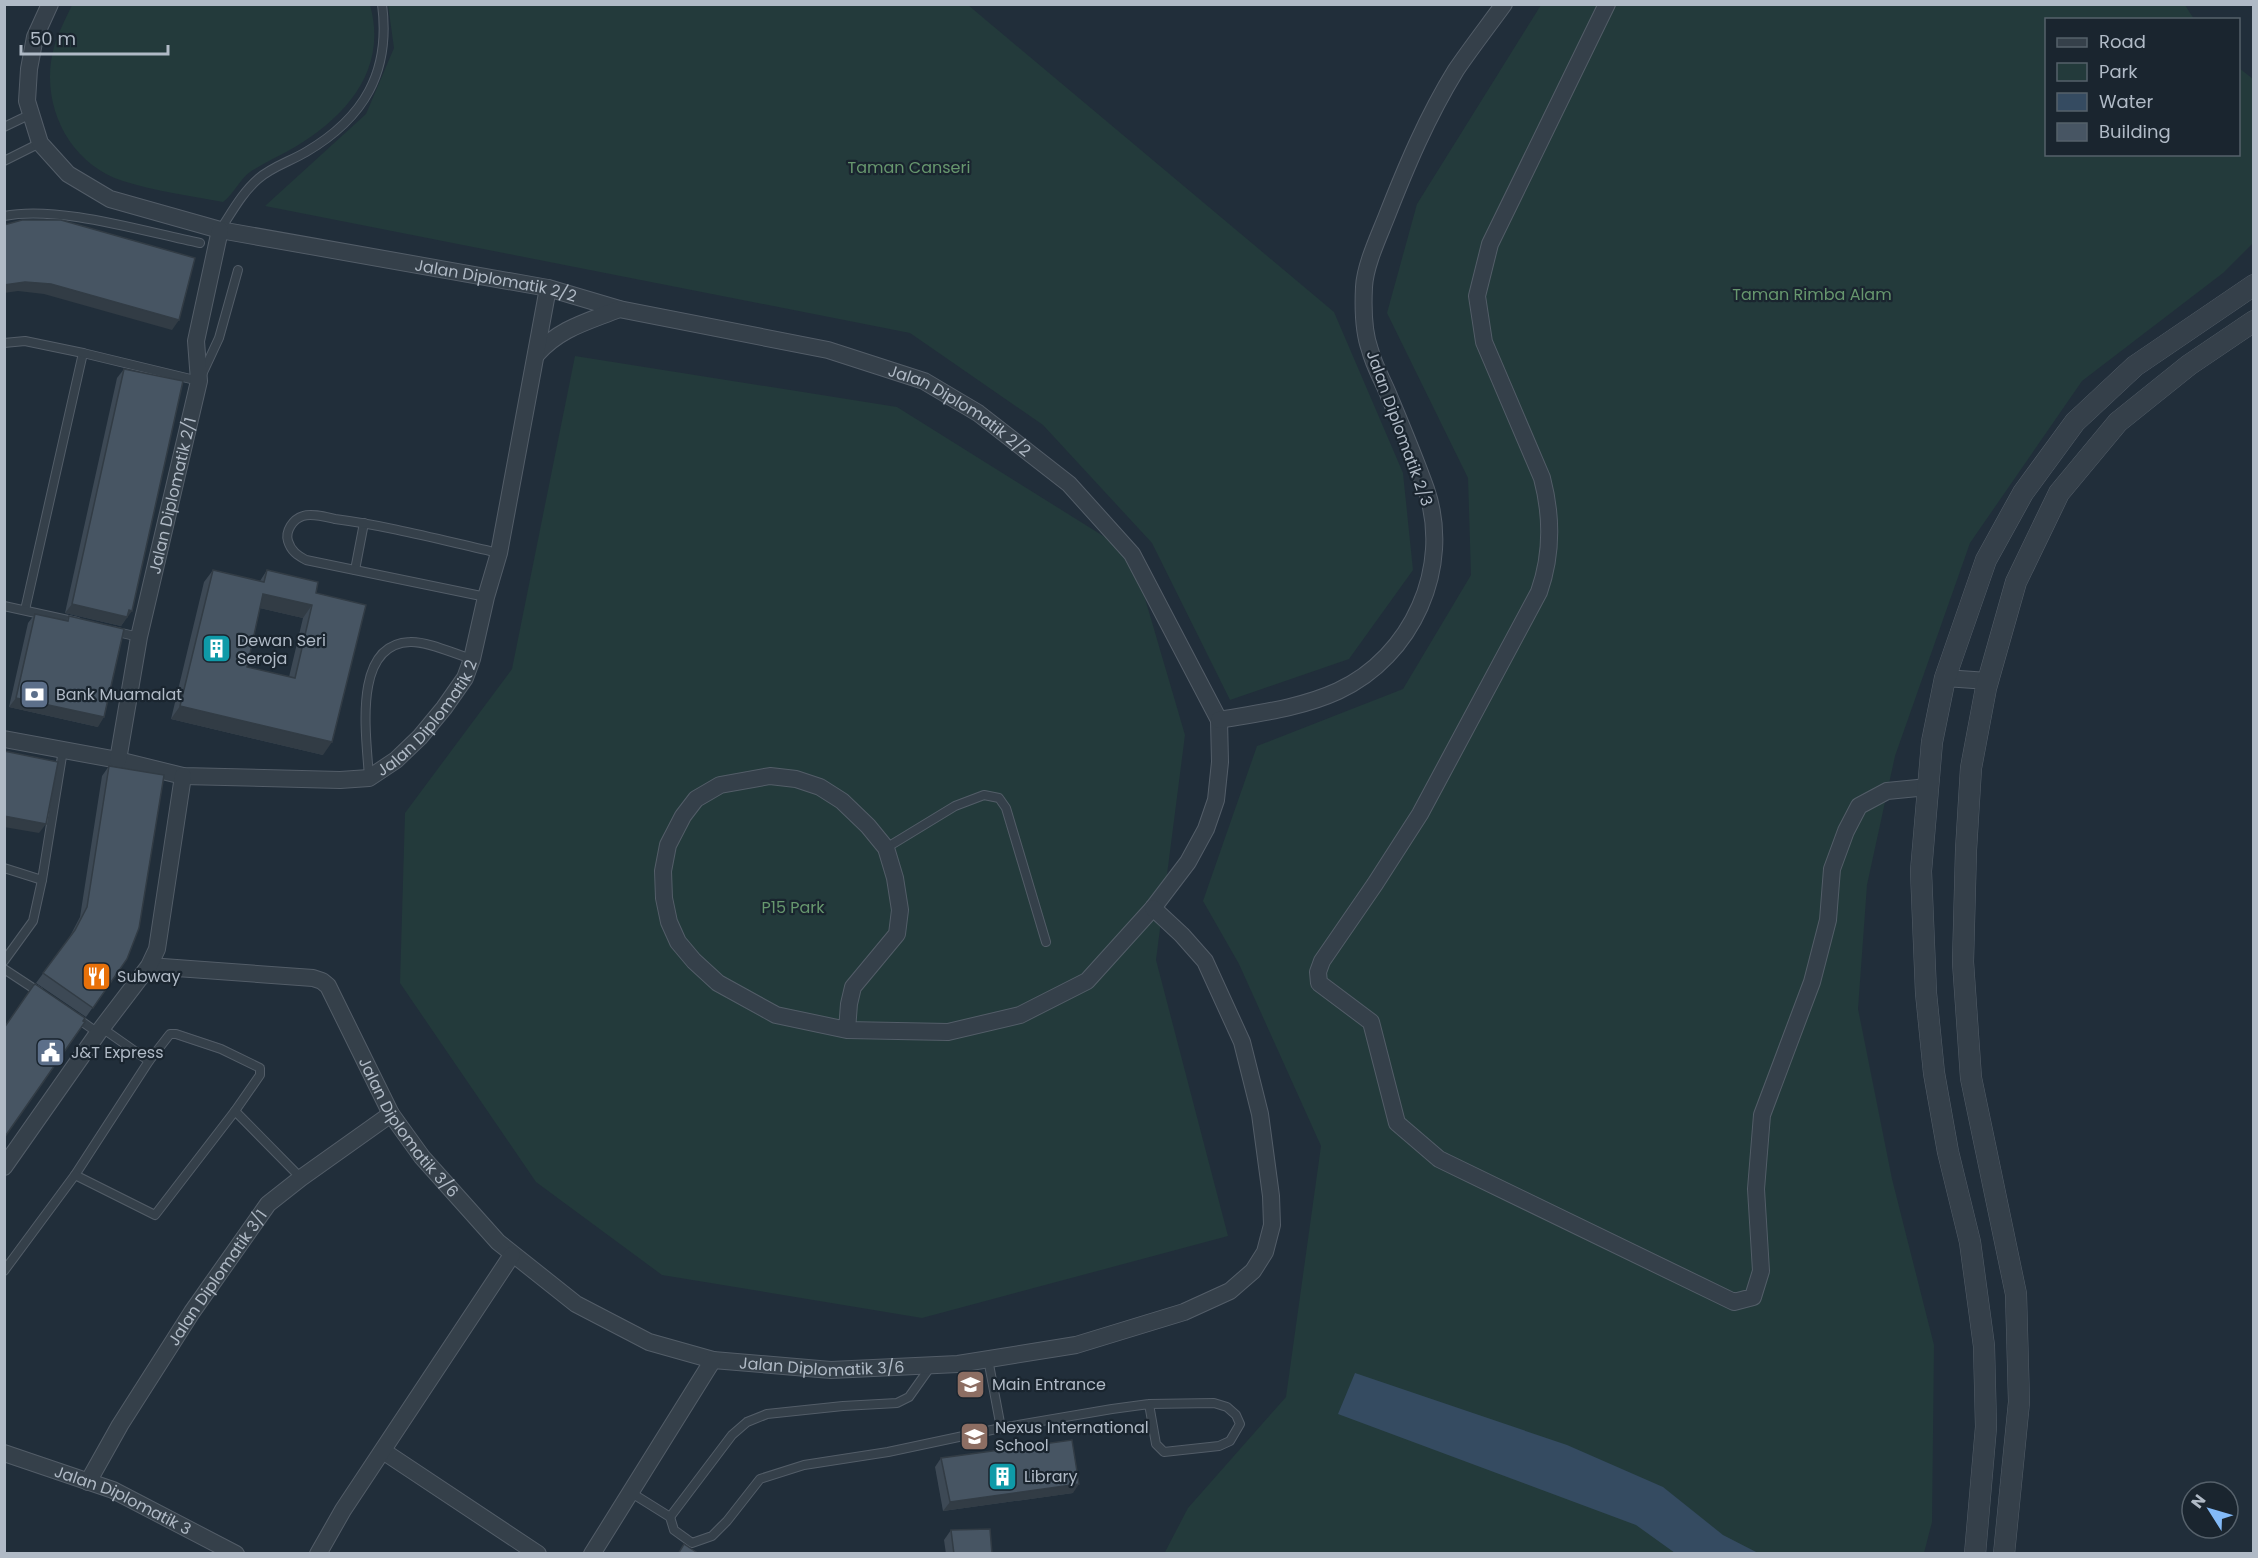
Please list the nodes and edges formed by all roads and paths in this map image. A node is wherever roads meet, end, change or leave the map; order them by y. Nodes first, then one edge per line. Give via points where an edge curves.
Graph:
1 (50, 4) edge
2 (381, 4) edge
3 (1504, 4) edge
4 (1607, 4) edge
5 (32, 114) junction
6 (4, 127) edge
7 (40, 143) junction
8 (4, 161) edge
9 (4, 216) edge
10 (220, 230) junction
11 (200, 243) dead end
12 (238, 270) dead end
13 (2253, 285) edge
14 (548, 288) junction
15 (619, 309) junction
16 (2253, 321) edge
17 (4, 343) edge
18 (83, 353) junction
19 (536, 356) junction
20 (199, 381) junction
21 (364, 523) junction
22 (499, 553) junction
23 (355, 570) junction
24 (486, 597) junction
25 (4, 606) edge
26 (25, 610) junction
27 (82, 624) edge
28 (105, 629) edge
29 (139, 637) junction
30 (472, 659) junction
31 (1945, 678) junction
32 (1988, 681) junction
33 (1219, 720) junction
34 (4, 739) edge
35 (63, 750) junction
36 (118, 760) junction
37 (183, 776) junction
38 (369, 778) junction
39 (1928, 787) junction
40 (886, 848) junction
41 (4, 868) edge
42 (42, 880) junction
43 (1153, 908) junction
44 (1046, 942) dead end
45 (4, 961) edge
46 (149, 966) junction
47 (4, 969) edge
48 (51, 1001) edge
49 (70, 1014) edge
50 (100, 1030) junction
51 (847, 1030) junction
52 (149, 1061) junction
53 (235, 1110) junction
54 (391, 1114) junction
55 (4, 1167) edge
56 (75, 1175) junction
57 (301, 1178) junction
58 (512, 1255) junction
59 (4, 1271) edge
60 (988, 1359) junction
61 (713, 1360) junction
62 (932, 1365) junction
63 (1149, 1404) junction
64 (1001, 1428) junction
65 (383, 1451) junction
66 (4, 1453) edge
67 (88, 1482) junction
68 (630, 1492) junction
69 (670, 1517) junction
70 (236, 1554) edge
71 (318, 1554) edge
72 (538, 1554) edge
73 (592, 1554) edge
74 (1975, 1554) edge
75 (2004, 1554) edge

1 - 5 street via 35,37 28,69 27,101
2 - 10 lane via 385,28 382,57 375,83 360,108 307,152 260,177 245,191
3 - 33 street, Jalan Diplomatik 2/3 via 1456,70 1418,139 1364,284 1369,350 1427,492 1435,528 1434,556 1424,601 1391,652 1339,691 1287,708
4 - 39 street via 1490,244 1477,296 1484,342 1548,500 1547,570 1539,592 1420,814 1322,961 1319,983 1371,1022 1397,1123 1439,1160 1734,1302 1753,1297 1761,1271 1756,1189 1762,1115 1812,982 1828,920 1832,868 1859,806 1887,791
5 - 6 lane
5 - 7 street
7 - 8 lane
7 - 10 street, Jalan Diplomatik 2/2 via 68,174 110,199
9 - 11 lane via 22,212 73,216
10 - 14 street, Jalan Diplomatik 2/2
10 - 20 street, Jalan Diplomatik 2/1 via 196,341
12 - 20 lane via 219,338
13 - 31 street via 2135,366 2075,422 2023,493 1986,560
14 - 15 street, Jalan Diplomatik 2/2
14 - 19 street, Jalan Diplomatik 2
15 - 19 street via 551,339
15 - 33 street, Jalan Diplomatik 2/2 via 828,350 924,381 978,413 1069,484 1132,554
16 - 32 street via 2189,365 2118,422 2059,493 2016,582
17 - 18 lane via 25,341
18 - 20 lane
18 - 26 lane
19 - 22 street, Jalan Diplomatik 2
20 - 29 street, Jalan Diplomatik 2/1
21 - 22 lane
21 - 23 lane
21 - 23 lane via 304,516 293,522 287,533 295,554 306,560
22 - 24 street, Jalan Diplomatik 2
23 - 24 lane
24 - 30 street, Jalan Diplomatik 2
25 - 26 lane
26 - 27 lane
28 - 29 lane
29 - 36 street, Jalan Diplomatik 2/1
30 - 38 street, Jalan Diplomatik 2 via 465,678 420,737
30 - 38 lane via 411,642 388,648 378,658 367,691
31 - 32 street
31 - 39 street
32 - 75 street via 1971,768 1963,962 1971,1078 2016,1294 2019,1402
33 - 43 street, Jalan Diplomatik 2/2 via 1216,800 1206,829 1188,862
34 - 35 street, Jalan Diplomatik 2
35 - 36 street, Jalan Diplomatik 2
35 - 42 lane
36 - 37 street, Jalan Diplomatik 2
37 - 38 street, Jalan Diplomatik 2
37 - 46 street via 157,949
39 - 74 street via 1921,871 1934,1073 1970,1242 1984,1346 1986,1427
40 - 44 lane via 955,806 984,795 999,798 1006,808
40 - 51 street, Jalan Diplomatik 2/2 via 900,910 897,934 853,987
40 - 51 street, Jalan Diplomatik 2/2 via 868,826 828,792 796,779 770,776 720,785 696,799 668,844 663,871 669,922 678,942 694,961 718,983 776,1015
41 - 42 lane
42 - 45 lane via 33,921
43 - 51 street, Jalan Diplomatik 2/2 via 1087,981 1020,1015 948,1032
43 - 60 street, Jalan Diplomatik 3/6 via 1205,961 1242,1042 1260,1114 1271,1196 1272,1226 1265,1252 1253,1271 1230,1291 1184,1312 1076,1345
46 - 50 street
46 - 54 street, Jalan Diplomatik 3/6 via 322,981 328,986
47 - 48 lane
49 - 50 lane
50 - 52 lane
50 - 55 street
52 - 53 lane via 165,1039 176,1034 255,1064 260,1075
52 - 56 lane
53 - 56 lane via 155,1215
53 - 57 lane
54 - 57 street, Jalan Diplomatik 3/1
54 - 58 street, Jalan Diplomatik 3/6 via 422,1157
56 - 59 lane
57 - 67 street, Jalan Diplomatik 3/1 via 268,1204 198,1303
58 - 61 street, Jalan Diplomatik 3/6 via 576,1304 608,1322 649,1342
58 - 65 street
60 - 62 street, Jalan Diplomatik 3/6
60 - 64 lane
61 - 62 street, Jalan Diplomatik 3/6 via 831,1370
61 - 68 street
62 - 69 lane via 909,1397 897,1402 767,1414 747,1422 732,1435
63 - 63 lane via 1214,1404 1227,1407 1240,1424 1230,1441 1220,1446 1164,1452 1156,1444
63 - 64 lane
64 - 69 lane via 804,1465 759,1479 712,1536 692,1543 674,1530
65 - 71 street
65 - 72 street
66 - 67 street, Jalan Diplomatik 3
67 - 70 street, Jalan Diplomatik 3 via 113,1490
68 - 69 lane
68 - 73 street

